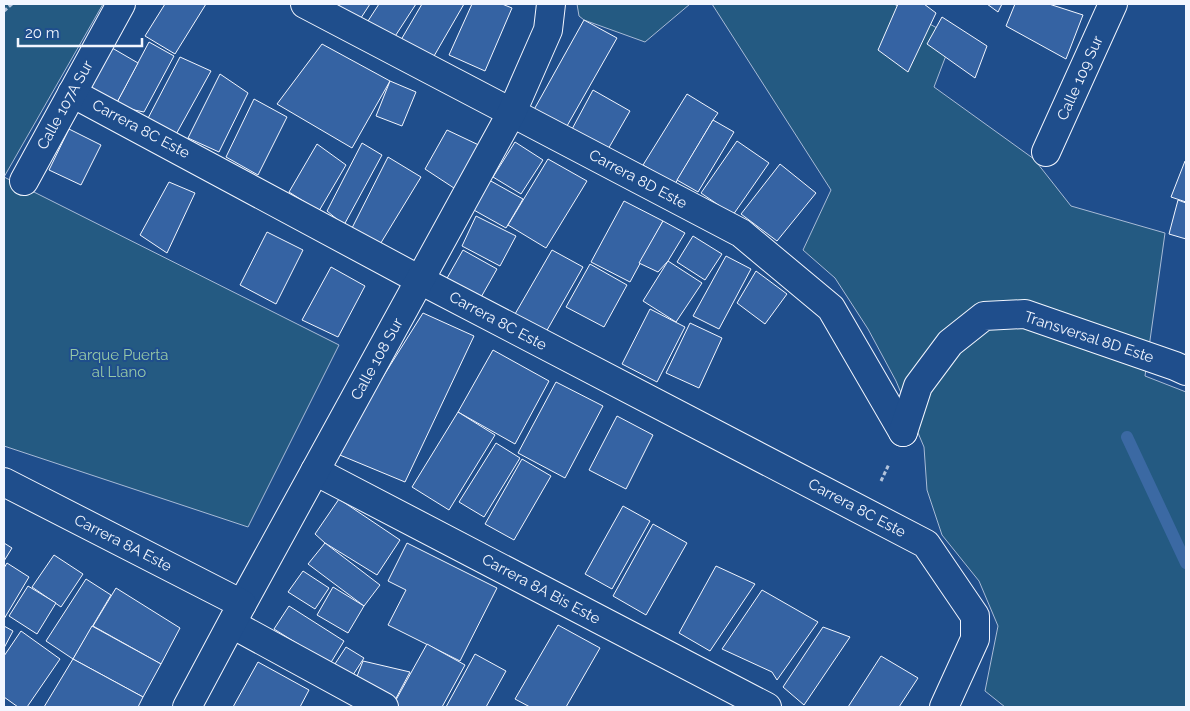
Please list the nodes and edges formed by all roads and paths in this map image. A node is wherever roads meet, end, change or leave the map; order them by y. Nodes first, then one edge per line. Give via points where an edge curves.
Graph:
1 (12, 4) edge
2 (121, 4) edge
3 (305, 4) edge
4 (551, 4) edge
5 (1113, 4) edge
6 (4, 11) edge
7 (72, 93) junction
8 (512, 112) junction
9 (1046, 152) dead end
10 (24, 181) dead end
11 (420, 280) junction
12 (1186, 372) edge
13 (903, 432) junction
14 (315, 471) junction
15 (4, 482) edge
16 (867, 514) junction
17 (237, 614) junction
18 (187, 707) edge
19 (384, 707) edge
20 (767, 707) edge
21 (944, 707) edge

1 - 6 path
2 - 7 street, Calle 107A Sur
3 - 8 street, Carrera 8D Este
4 - 8 street, Calle 108 Sur via 548,30
5 - 9 street, Calle 109 Sur
7 - 10 street, Calle 107A Sur
7 - 11 street, Carrera 8C Este
8 - 11 street, Calle 108 Sur
8 - 13 street, Carrera 8D Este via 741,233 830,308
11 - 14 street, Calle 108 Sur
11 - 16 street, Carrera 8C Este
12 - 13 street, Transversal 8D Este via 1025,314 984,316 950,343 918,386
13 - 16 path
14 - 17 street, Calle 108 Sur
14 - 20 street, Carrera 8A Bis Este
15 - 17 street, Carrera 8A Este
16 - 21 street, Carrera 8C Este via 926,544 976,616 975,638
17 - 18 street, Calle 108 Sur
17 - 19 street, Carrera 8A Este

